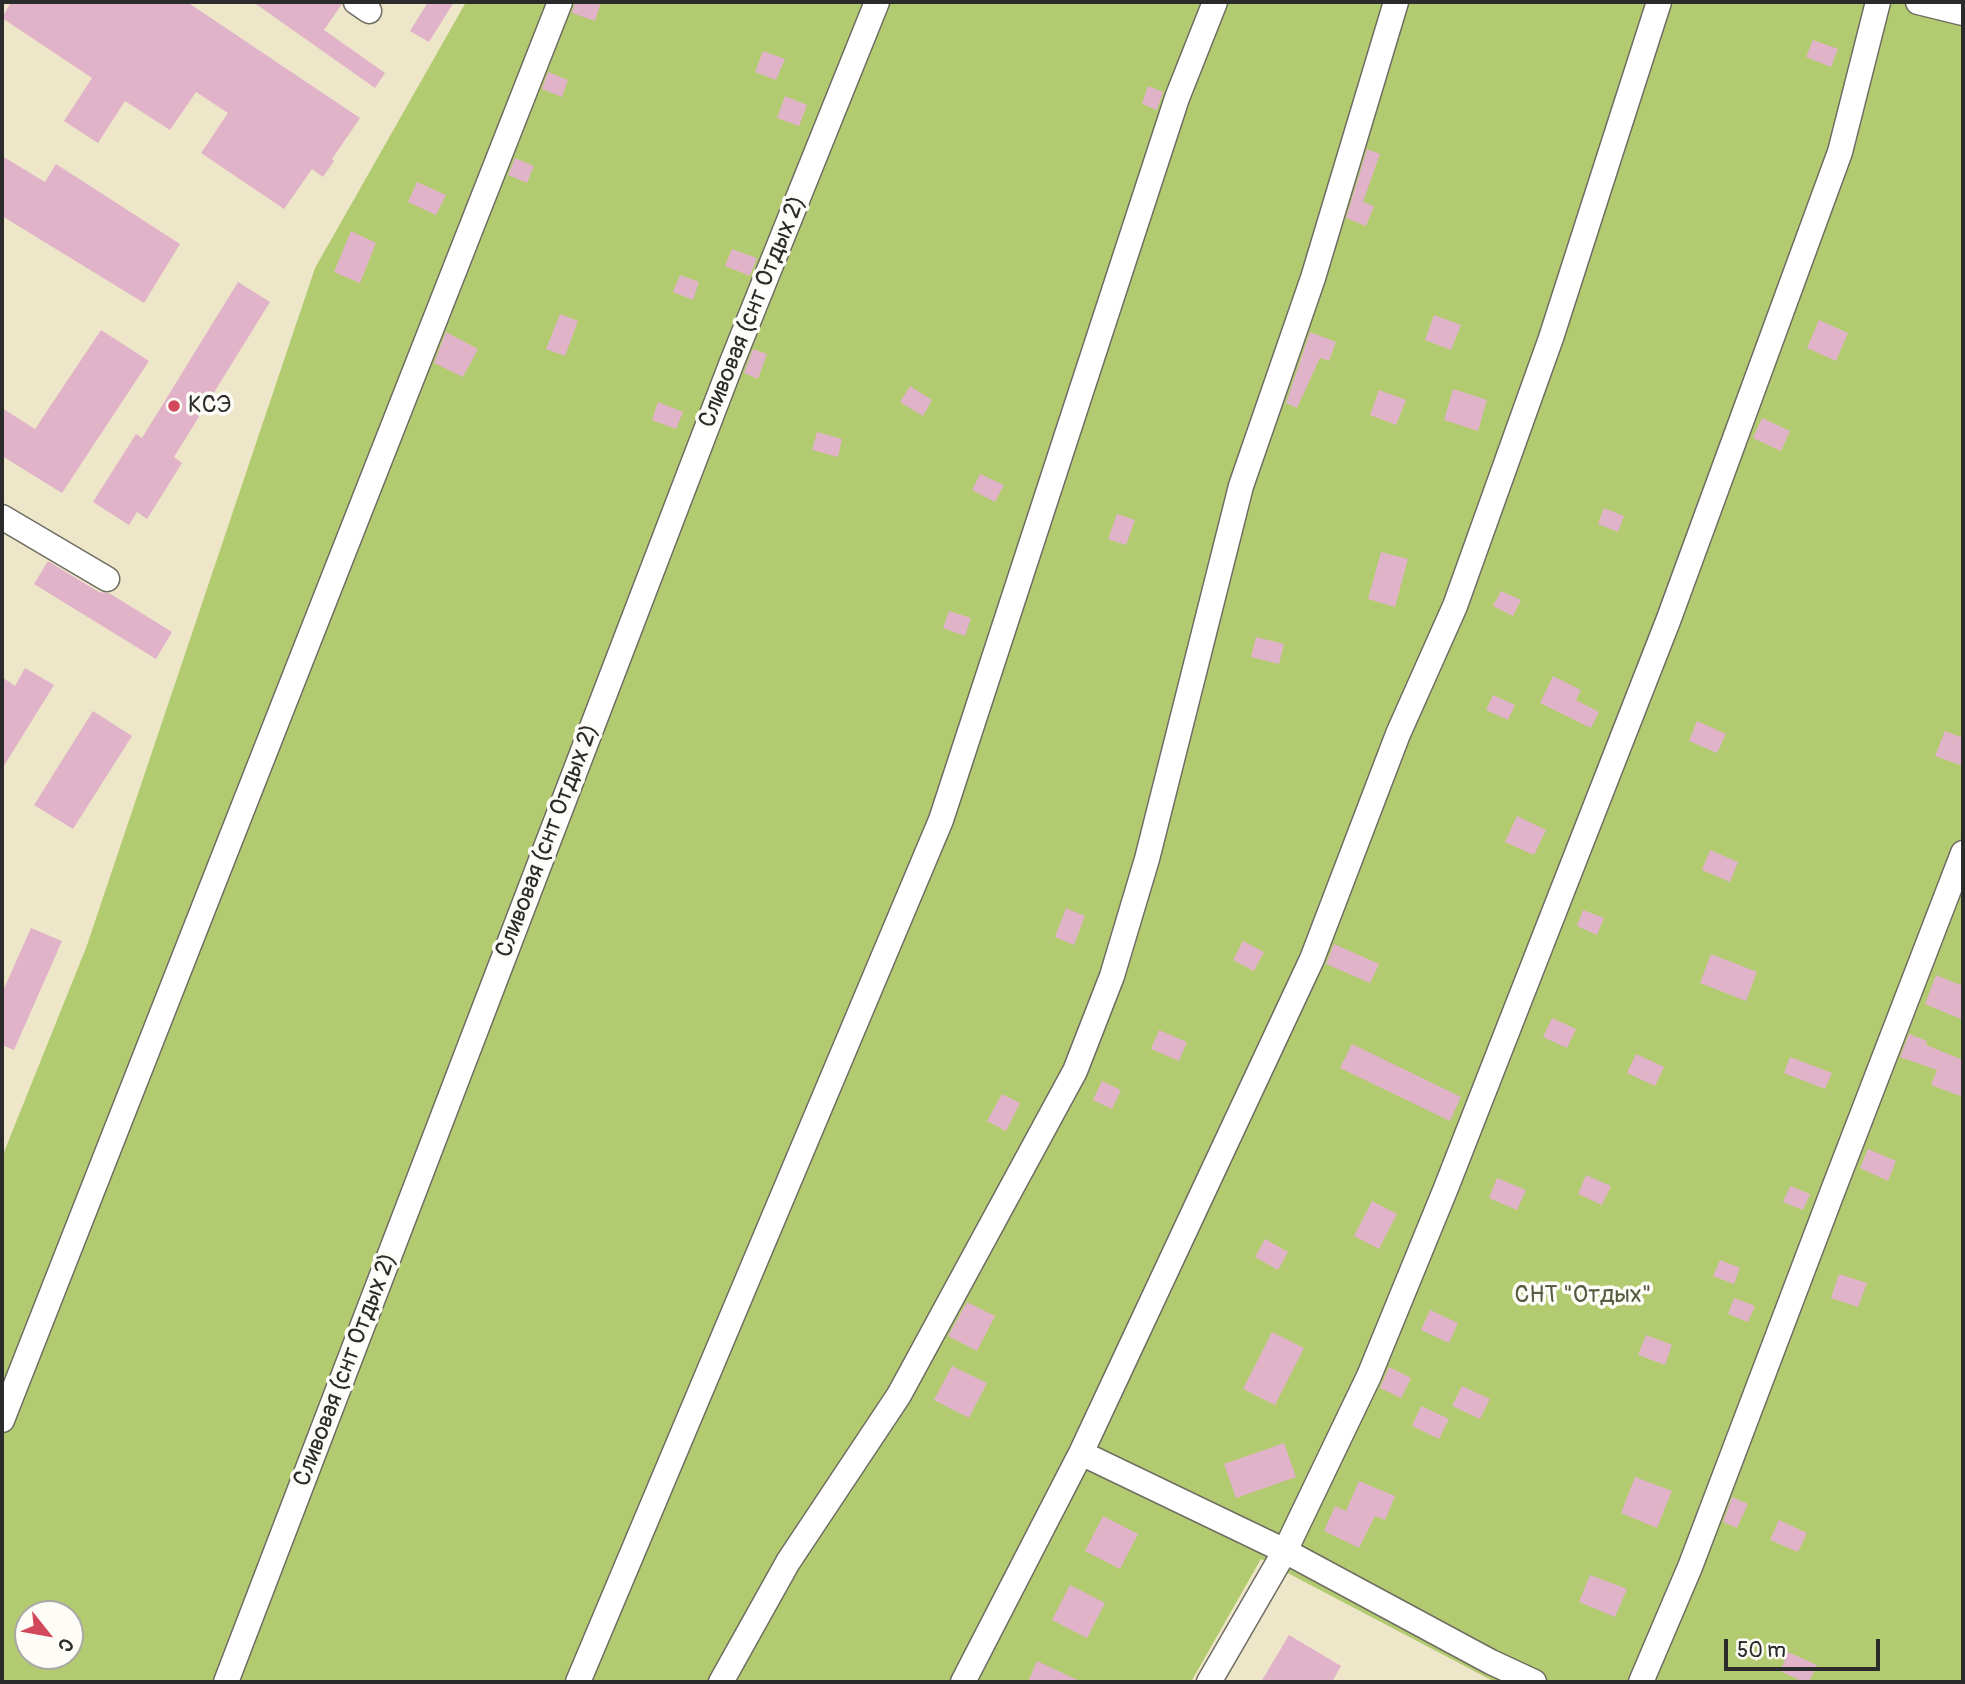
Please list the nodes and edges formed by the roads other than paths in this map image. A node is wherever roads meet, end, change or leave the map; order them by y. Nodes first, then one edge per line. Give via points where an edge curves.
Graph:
1 (560, 2) edge
2 (877, 2) edge
3 (1215, 2) edge
4 (1396, 2) edge
5 (1659, 2) edge
6 (1878, 2) edge
7 (1918, 2) edge
8 (1963, 13) edge
9 (2, 517) edge
10 (107, 579) dead end
11 (1963, 853) edge
12 (2, 1420) edge
13 (1081, 1453) junction
14 (1285, 1551) junction
15 (226, 1682) edge
16 (578, 1682) edge
17 (721, 1682) edge
18 (963, 1682) edge
19 (1209, 1682) edge
20 (1534, 1682) edge
21 (1641, 1682) edge

1 - 12 lane
2 - 15 lane, Сливовая (снт Отдых 2) via 732,362
3 - 16 lane via 1177,99 941,820
4 - 17 lane via 1313,278 1241,486 1147,859 1112,976 1075,1071 899,1395 789,1562
5 - 13 lane via 1551,338 1455,606 1398,734 1312,959
6 - 14 lane via 1840,152 1668,621 1374,1364
7 - 8 lane
9 - 10 lane
11 - 21 lane via 1690,1567
13 - 14 lane
13 - 18 lane
14 - 19 lane
14 - 20 lane

